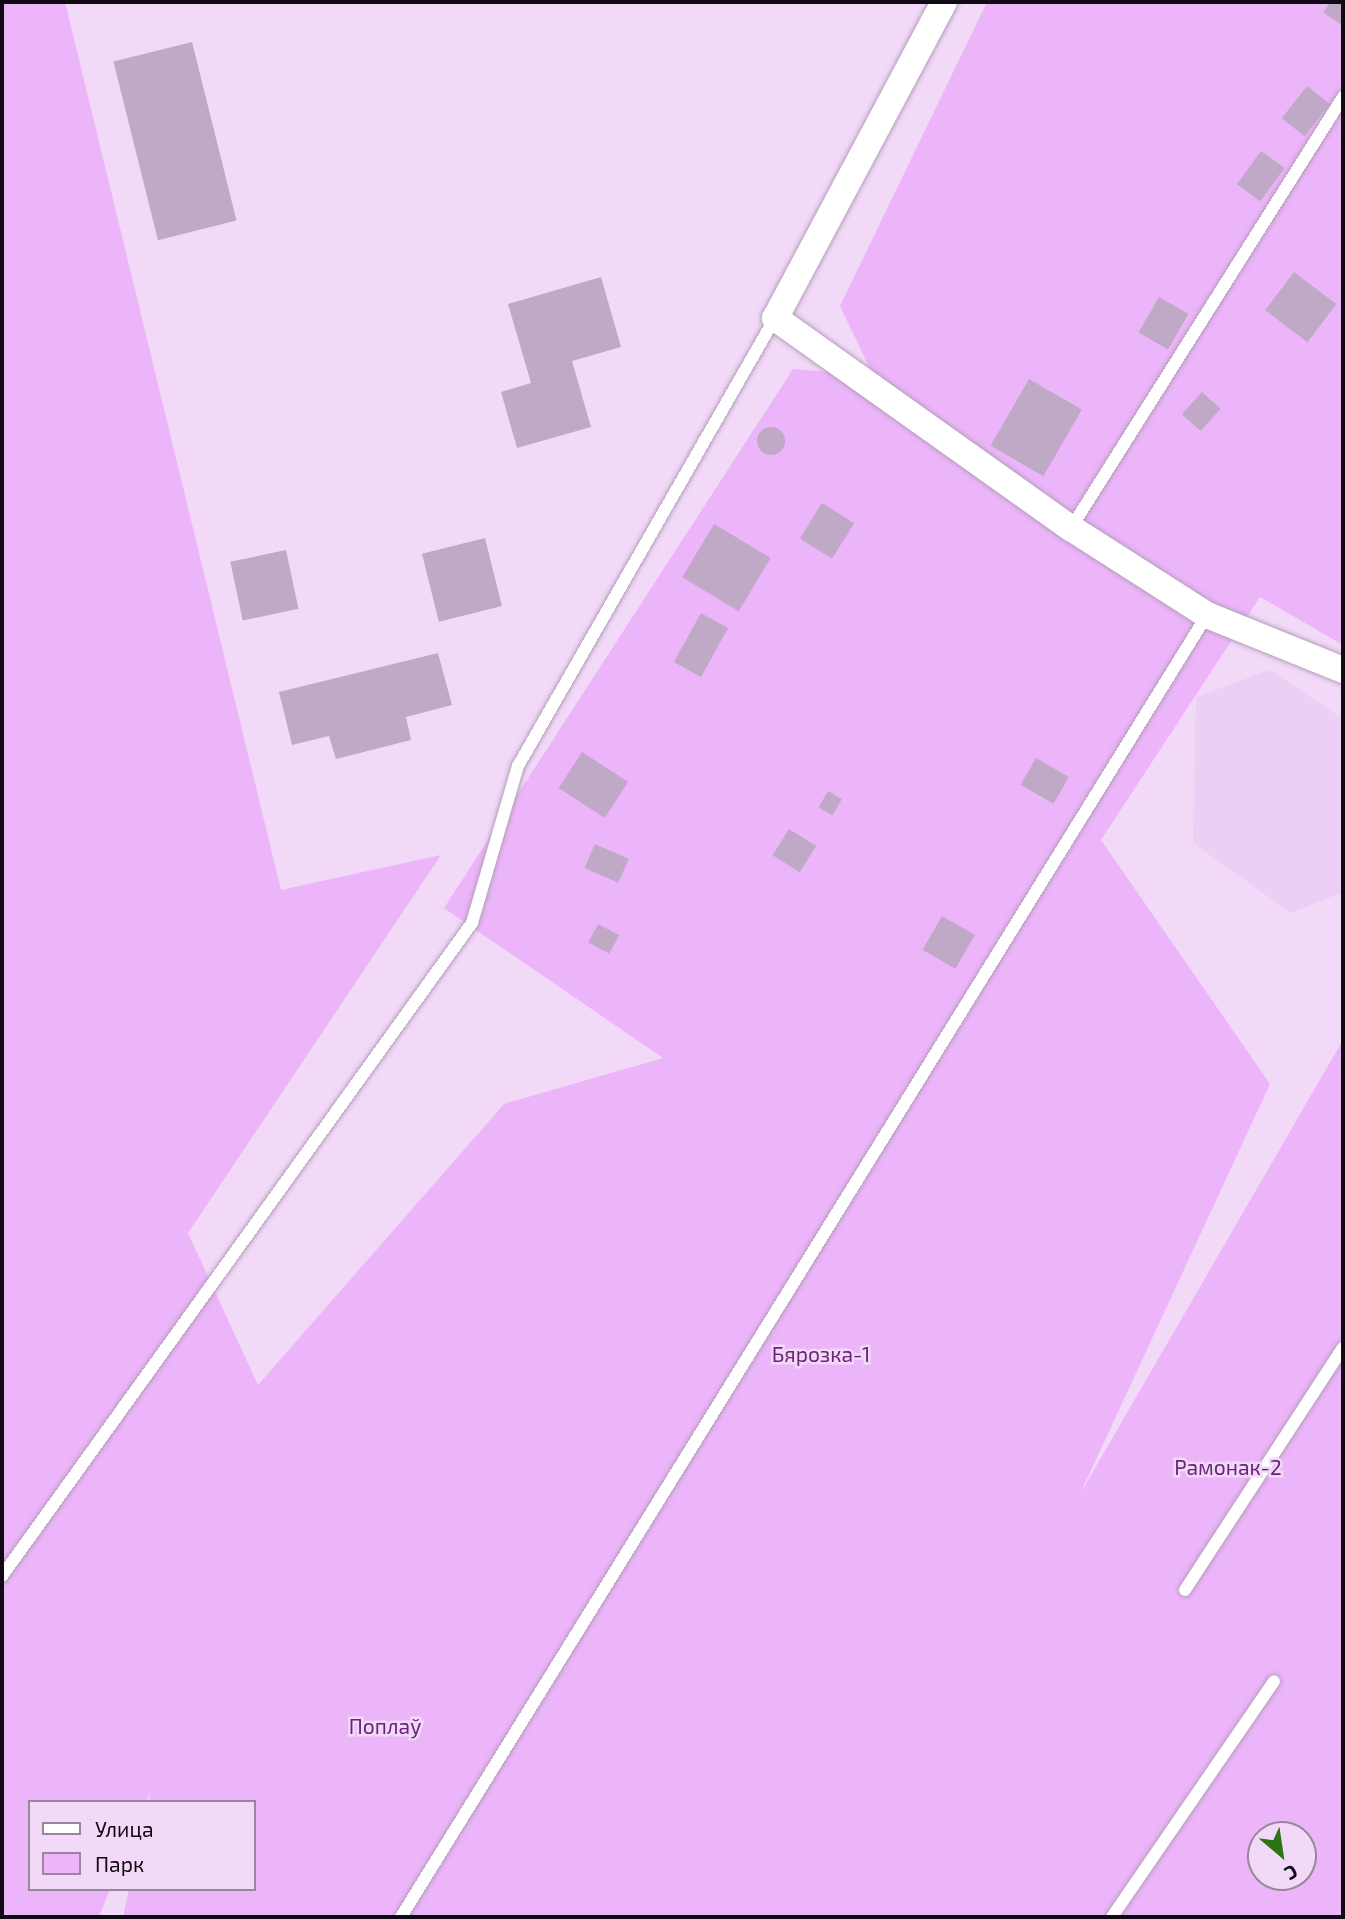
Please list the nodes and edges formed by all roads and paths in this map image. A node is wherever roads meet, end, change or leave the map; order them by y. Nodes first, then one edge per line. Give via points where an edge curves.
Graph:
1 (944, 2) edge
2 (1343, 97) edge
3 (775, 318) junction
4 (1071, 528) junction
5 (1207, 615) junction
6 (1343, 670) edge
7 (1343, 1348) edge
8 (2, 1576) edge
9 (1185, 1590) dead end
10 (1273, 1681) dead end
11 (401, 1917) edge
12 (1112, 1917) edge

1 - 3 street
2 - 4 lane
3 - 4 street
3 - 8 lane via 517,765 472,923
4 - 5 street
5 - 6 street
5 - 11 lane
7 - 9 lane
10 - 12 lane

